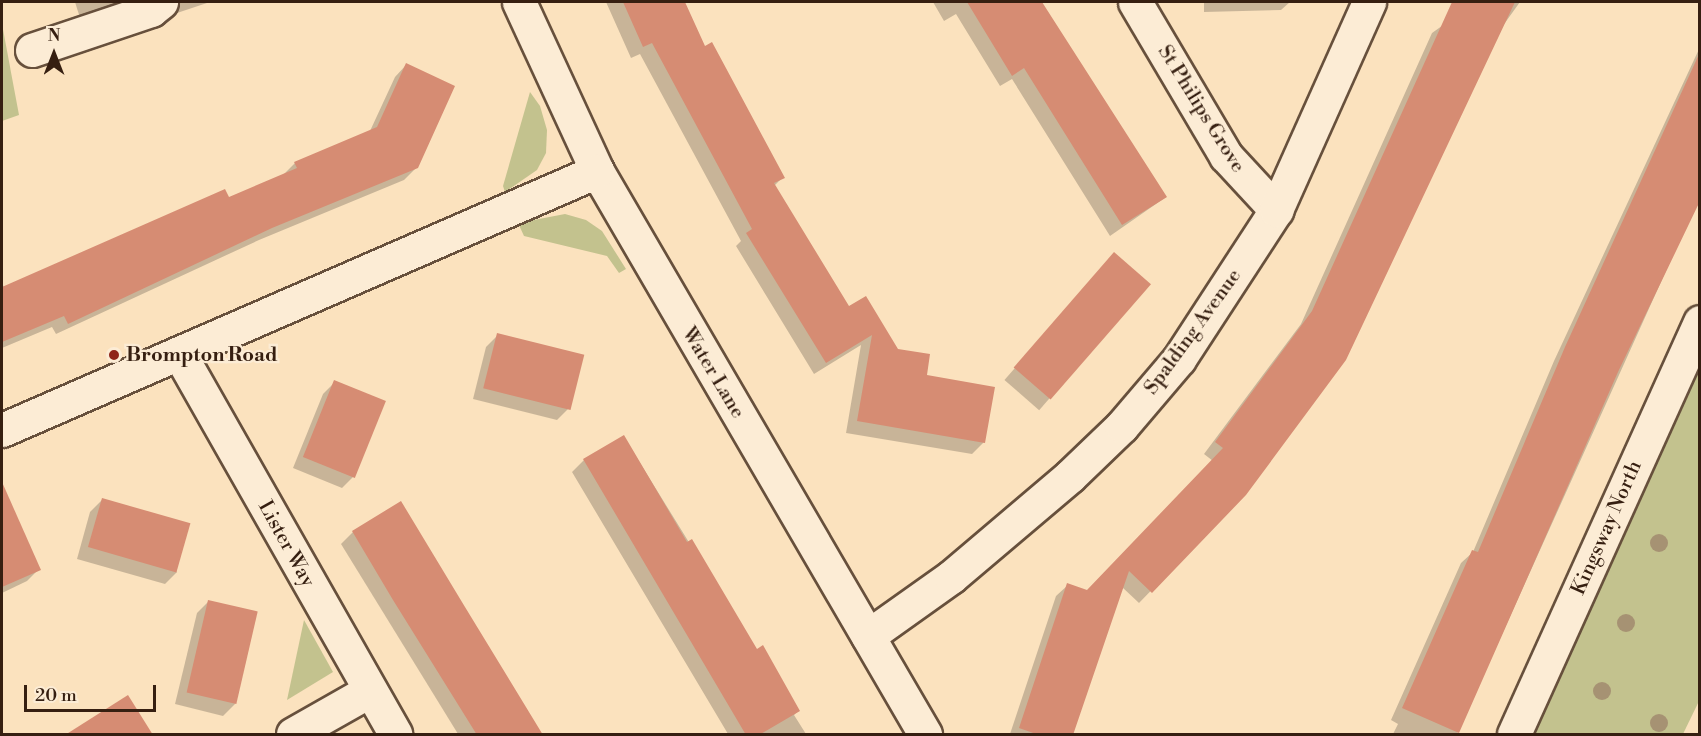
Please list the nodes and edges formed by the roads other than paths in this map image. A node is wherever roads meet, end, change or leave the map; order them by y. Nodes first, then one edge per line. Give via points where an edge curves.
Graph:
1 (161, 2) edge
2 (519, 2) edge
3 (1135, 2) edge
4 (1369, 2) edge
5 (32, 50) dead end
6 (597, 171) junction
7 (1276, 210) junction
8 (1700, 322) edge
9 (179, 353) junction
10 (2, 430) edge
11 (868, 636) junction
12 (369, 691) junction
13 (293, 735) edge
14 (395, 735) edge
15 (925, 735) edge
16 (1514, 735) edge

1 - 5 street via 151,10
2 - 6 street, Water Lane
3 - 7 street, St Philips Grove via 1226,156
4 - 7 street, Spalding Avenue
6 - 9 street
6 - 11 street, Water Lane
7 - 11 street, Spalding Avenue via 1179,359 1122,426 1013,526 951,577
8 - 16 street, Kingsway North
9 - 10 street
9 - 12 street, Lister Way
11 - 15 street, Water Lane
12 - 13 street
12 - 14 street, Lister Way

